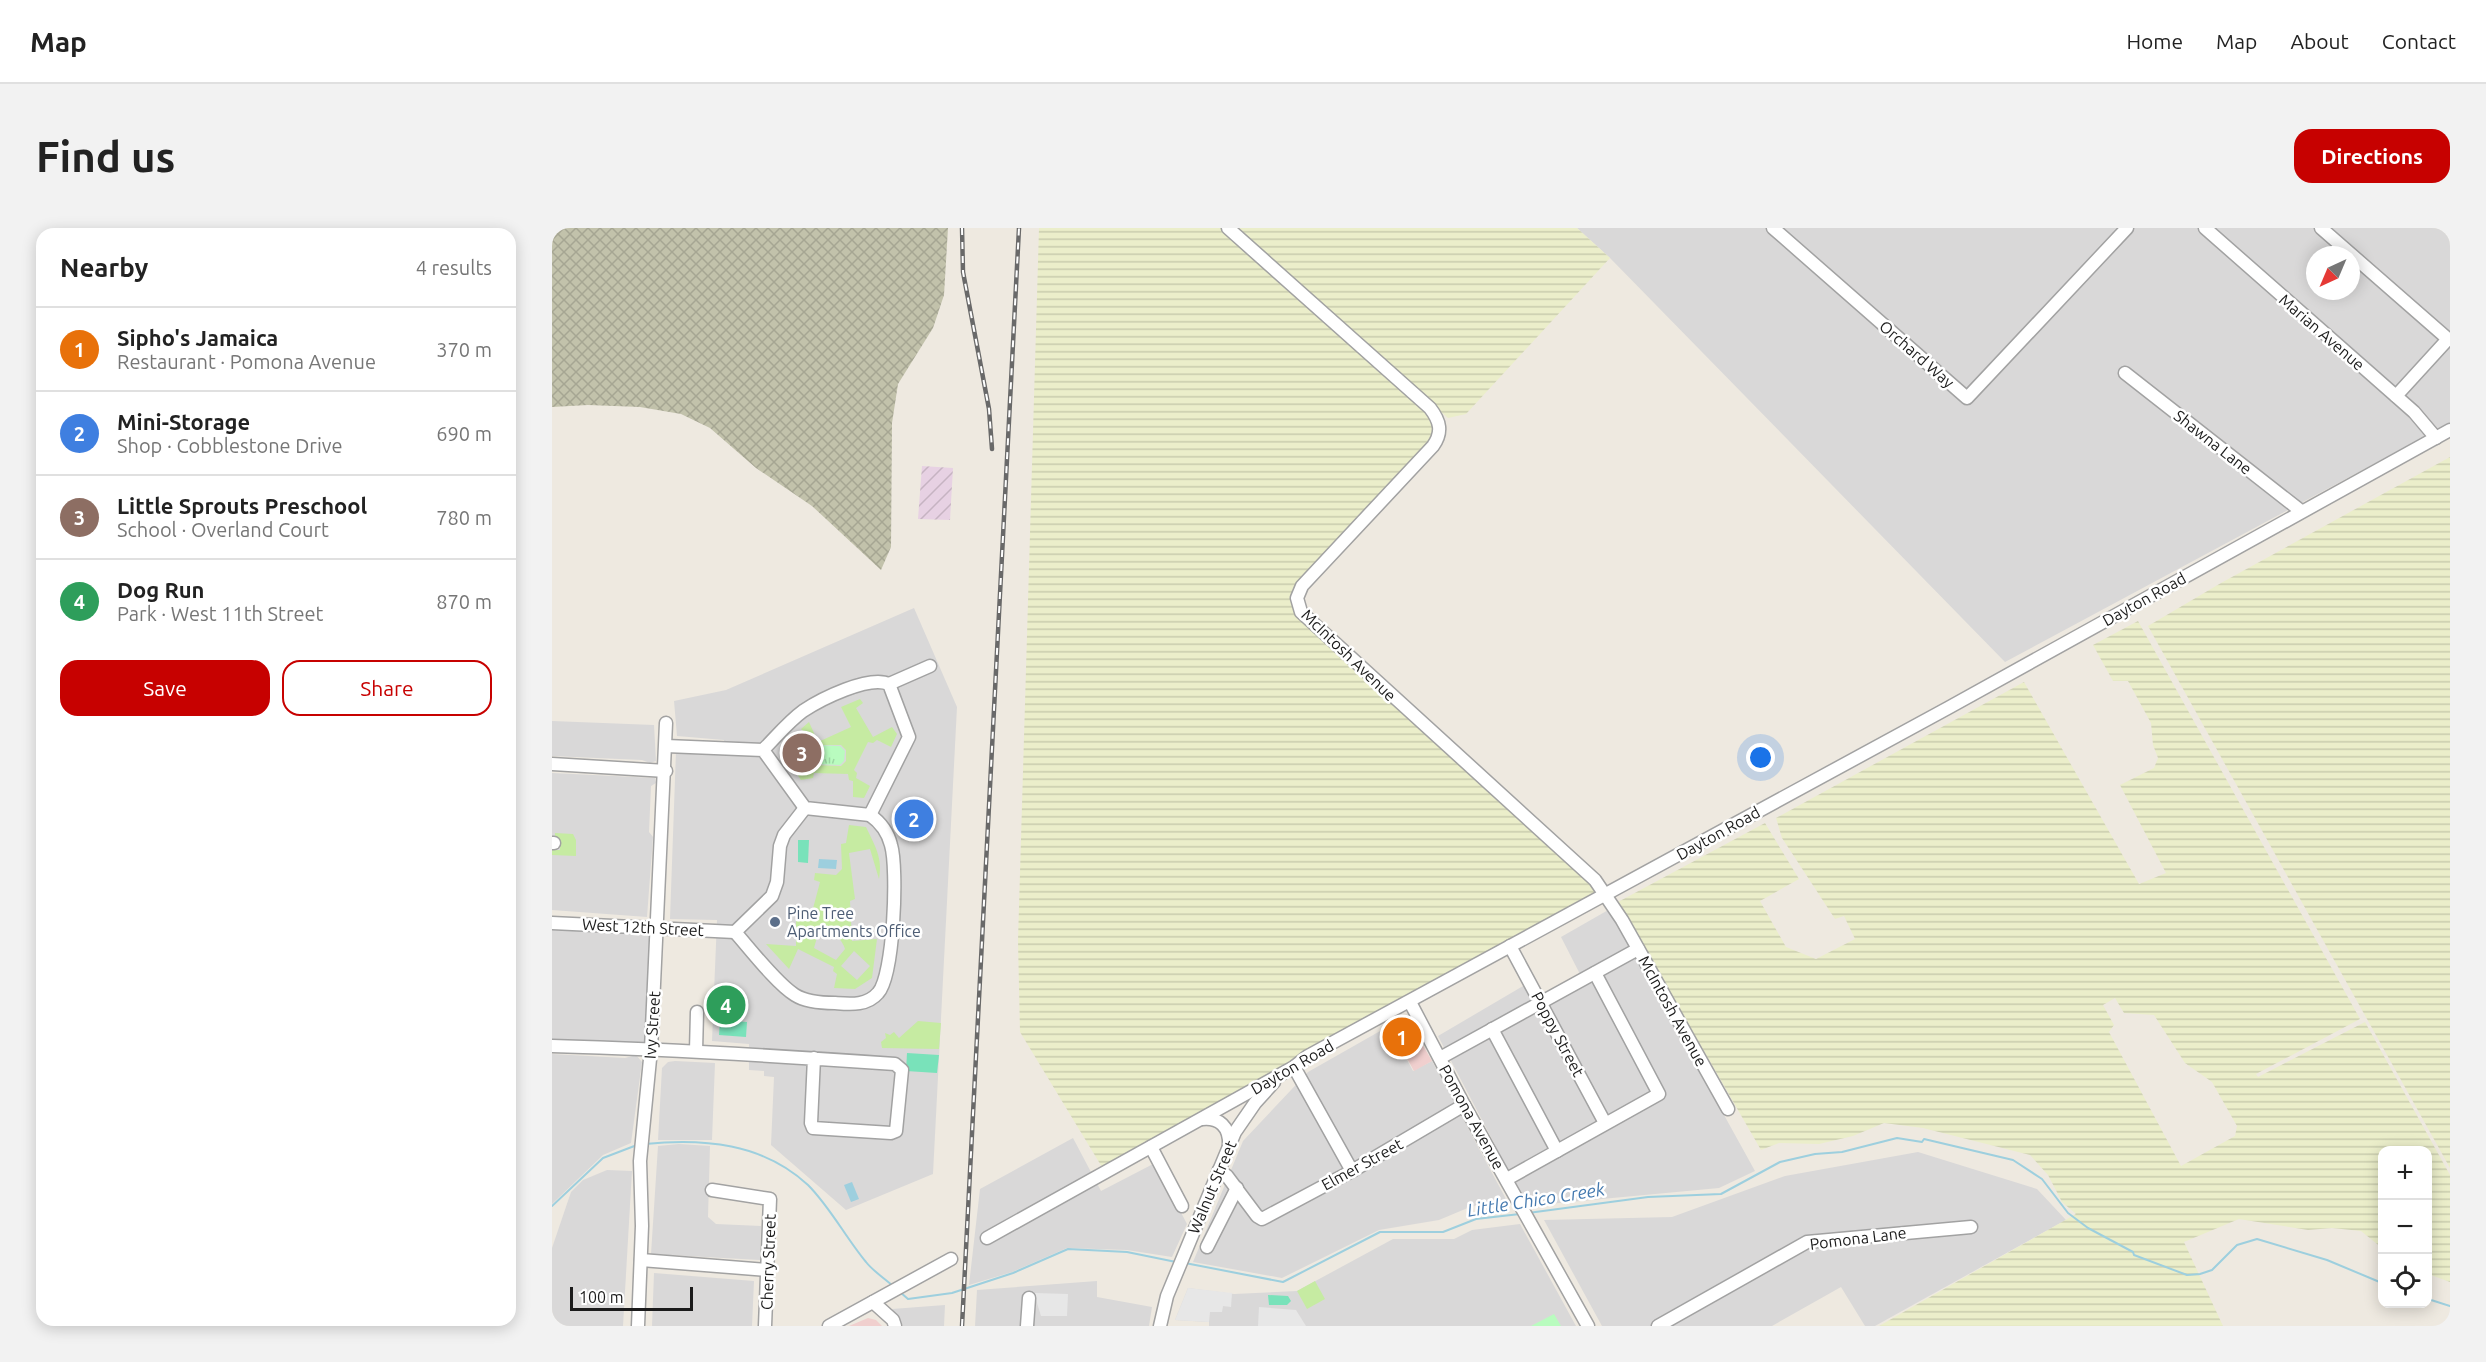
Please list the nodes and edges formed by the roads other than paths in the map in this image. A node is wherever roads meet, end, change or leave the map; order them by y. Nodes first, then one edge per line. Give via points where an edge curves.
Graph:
1 (1227, 228) edge
2 (1773, 228) edge
3 (2127, 228) edge
4 (2205, 228) edge
5 (2321, 228) edge
6 (2125, 373) dead end
7 (2396, 396) junction
8 (2450, 430) edge
9 (2436, 438) junction
10 (2301, 511) junction
11 (930, 666) dead end
12 (889, 684) junction
13 (666, 723) dead end
14 (666, 746) junction
15 (763, 750) junction
16 (552, 764) edge
17 (666, 771) junction
18 (805, 807) junction
19 (870, 815) junction
20 (1606, 895) junction
21 (552, 923) edge
22 (657, 928) junction
23 (735, 932) junction
24 (1510, 946) junction
25 (1638, 949) junction
26 (1595, 973) junction
27 (1410, 1002) junction
28 (1541, 1003) junction
29 (697, 1012) dead end
30 (1492, 1029) junction
31 (552, 1046) edge
32 (651, 1049) junction
33 (696, 1051) junction
34 (814, 1058) junction
35 (1440, 1058) junction
36 (1294, 1067) junction
37 (1464, 1105) junction
38 (1728, 1109) dead end
39 (1202, 1119) junction
40 (1605, 1123) junction
41 (1229, 1146) junction
42 (1151, 1147) junction
43 (1557, 1151) junction
44 (1219, 1170) junction
45 (1352, 1171) junction
46 (1507, 1179) junction
47 (1237, 1188) junction
48 (712, 1190) dead end
49 (1182, 1206) dead end
50 (1971, 1227) dead end
51 (987, 1238) dead end
52 (1207, 1246) dead end
53 (951, 1259) dead end
54 (641, 1260) junction
55 (768, 1270) junction
56 (1029, 1298) dead end
57 (878, 1300) junction
58 (638, 1326) edge
59 (765, 1326) edge
60 (829, 1326) edge
61 (895, 1326) edge
62 (1027, 1326) edge
63 (1160, 1326) edge
64 (1588, 1326) edge
65 (1658, 1326) edge

1 - 20 street, McIntosh Avenue via 1430,408 1439,424 1439,438 1429,451 1302,586 1297,598 1301,612 1583,869
2 - 3 street, Orchard Way via 1967,398
4 - 7 street, Marian Avenue
5 - 7 street via 2448,339
6 - 10 street, Shawna Lane
7 - 9 street, Marian Avenue
8 - 9 street, Dayton Road
9 - 10 street, Dayton Road
10 - 20 street, Dayton Road
11 - 12 street
12 - 15 street via 878,680 862,684 820,702 788,724
12 - 19 street via 909,737
13 - 14 street, Ivy Street
14 - 15 street
14 - 17 street, Ivy Street
15 - 18 street
16 - 17 street
17 - 22 street, Ivy Street
18 - 19 street
18 - 23 street via 784,835 772,896
19 - 23 street via 891,844 894,866 889,967 876,995 857,1004 802,999 786,988
20 - 24 street, Dayton Road
20 - 25 street, McIntosh Avenue
21 - 22 street, West 12th Street
22 - 23 street, West 12th Street
22 - 32 street, Ivy Street
24 - 27 street, Dayton Road
24 - 28 street, Poppy Street
25 - 26 street
25 - 38 street, McIntosh Avenue
26 - 28 street
26 - 40 street via 1659,1094
27 - 35 street, Pomona Avenue
27 - 36 street, Dayton Road
28 - 30 street
28 - 40 street, Poppy Street
29 - 33 street
30 - 35 street
30 - 43 street
31 - 32 street
32 - 33 street
32 - 54 street, Ivy Street via 640,1161
33 - 34 street
34 - 34 street via 895,1064 902,1070 896,1131 813,1128
35 - 37 street, Pomona Avenue
36 - 39 street, Dayton Road
36 - 41 street, Walnut Street via 1255,1102
36 - 45 street
37 - 45 street, Elmer Street
37 - 46 street, Pomona Avenue
39 - 41 street via 1223,1124
39 - 42 street, Dayton Road
40 - 43 street
41 - 44 street, Walnut Street
42 - 49 street
42 - 51 street, Dayton Road
43 - 46 street
44 - 47 street
44 - 63 street, Walnut Street via 1173,1282
45 - 47 street, Elmer Street via 1265,1218 1259,1218
46 - 64 street, Pomona Avenue
47 - 52 street
48 - 55 street, Cherry Street via 770,1199
50 - 65 street, Pomona Lane via 1807,1242
53 - 57 street
54 - 55 street
54 - 58 street, Ivy Street
55 - 59 street, Cherry Street
56 - 62 street
57 - 60 street
57 - 61 street

